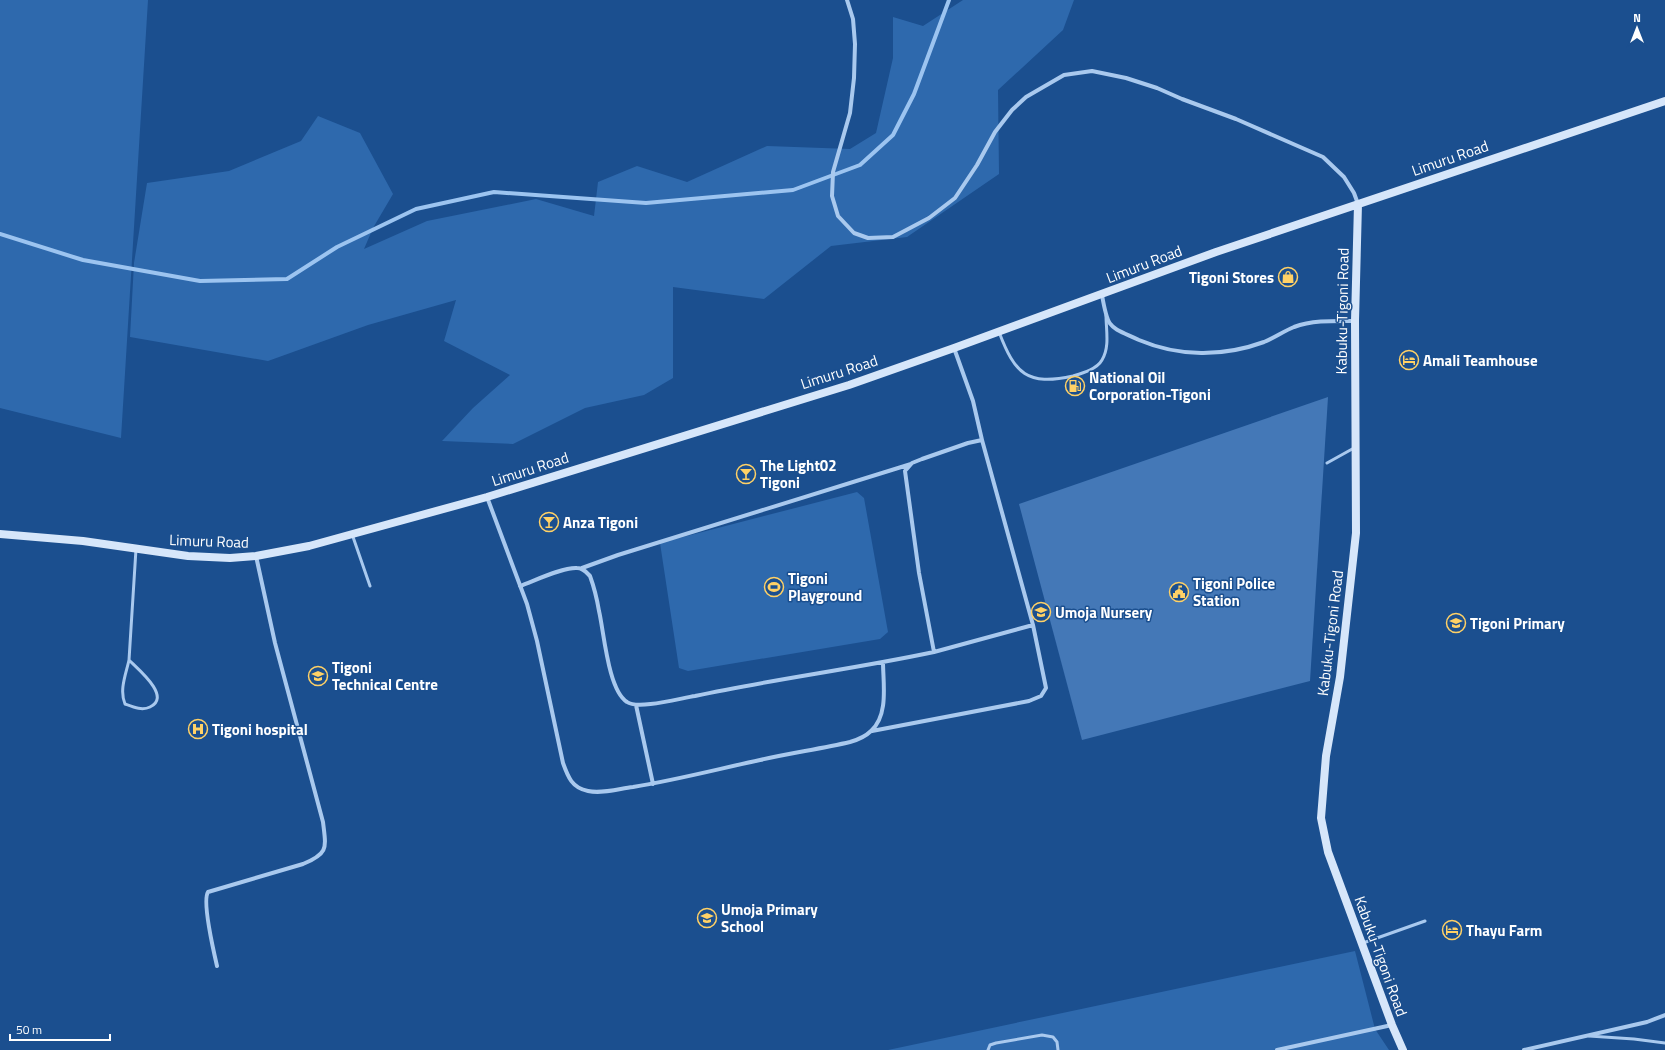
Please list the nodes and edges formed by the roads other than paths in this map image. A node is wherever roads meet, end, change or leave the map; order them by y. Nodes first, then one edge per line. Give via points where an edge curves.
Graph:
1 (847, 0) edge
2 (1665, 101) edge
3 (1358, 204) junction
4 (1102, 295) junction
5 (1106, 315) junction
6 (1355, 321) junction
7 (998, 331) junction
8 (954, 348) junction
9 (982, 440) junction
10 (1356, 448) junction
11 (912, 463) junction
12 (1327, 463) dead end
13 (487, 497) junction
14 (0, 534) edge
15 (352, 534) junction
16 (136, 549) junction
17 (256, 556) junction
18 (582, 568) junction
19 (370, 586) dead end
20 (520, 586) junction
21 (1033, 625) junction
22 (934, 652) junction
23 (130, 660) junction
24 (883, 662) junction
25 (636, 705) junction
26 (872, 731) junction
27 (653, 784) junction
28 (1424, 921) dead end
29 (1361, 943) junction
30 (217, 966) dead end
31 (1665, 1015) edge
32 (1392, 1025) junction
33 (1587, 1036) junction
34 (1665, 1043) edge
35 (988, 1050) edge
36 (1058, 1050) edge
37 (1277, 1050) edge
38 (1403, 1050) edge
39 (1524, 1050) edge

1 - 3 street via 853,19 854,78 850,113 834,172 832,196 838,216 854,233 868,238 893,237 929,218 955,198 995,132 1026,97 1064,75 1092,71 1157,88 1323,157 1344,177
2 - 3 main road, Limuru Road
3 - 4 main road, Limuru Road via 1216,252
3 - 6 main road, Kabuku-Tigoni Road
4 - 5 street
4 - 7 main road, Limuru Road
5 - 6 street via 1115,330 1121,333 1165,349 1187,353 1223,352 1264,341 1295,326 1322,321
5 - 7 lane via 1107,343 1103,360 1097,366 1077,375 1060,379 1033,378 1023,373 1009,356
6 - 10 main road, Kabuku-Tigoni Road
7 - 8 main road, Limuru Road
8 - 9 street via 973,400
8 - 13 main road, Limuru Road via 849,384
9 - 11 street
9 - 21 street
10 - 12 lane
10 - 29 main road, Kabuku-Tigoni Road via 1356,533 1340,677 1326,756 1322,818 1328,852
11 - 18 street
11 - 22 street via 905,471 906,484
13 - 15 main road, Limuru Road
13 - 20 street
14 - 16 main road, Limuru Road via 83,541
15 - 17 main road, Limuru Road via 310,546
15 - 19 lane
16 - 17 main road, Limuru Road via 188,556
16 - 23 lane
17 - 30 street via 275,644 323,822 325,848 317,858 303,864 205,895
18 - 20 street via 571,568
18 - 25 street via 590,576 616,687 627,703
20 - 27 street via 537,641 563,763 570,780 582,789 597,792
21 - 22 street
21 - 26 street via 1046,688 1041,696 1029,701
22 - 24 street
23 - 23 lane via 123,687 122,697 125,704 133,708 151,707 156,702 156,690
24 - 25 street
24 - 26 street via 882,712 878,724
25 - 27 street
26 - 27 street via 850,741
28 - 29 lane
29 - 32 main road, Kabuku-Tigoni Road
31 - 33 street via 1647,1022
32 - 37 street
32 - 38 main road, Kabuku-Tigoni Road
33 - 34 lane
33 - 39 street
35 - 36 lane via 990,1045 996,1043 1042,1036 1053,1037

